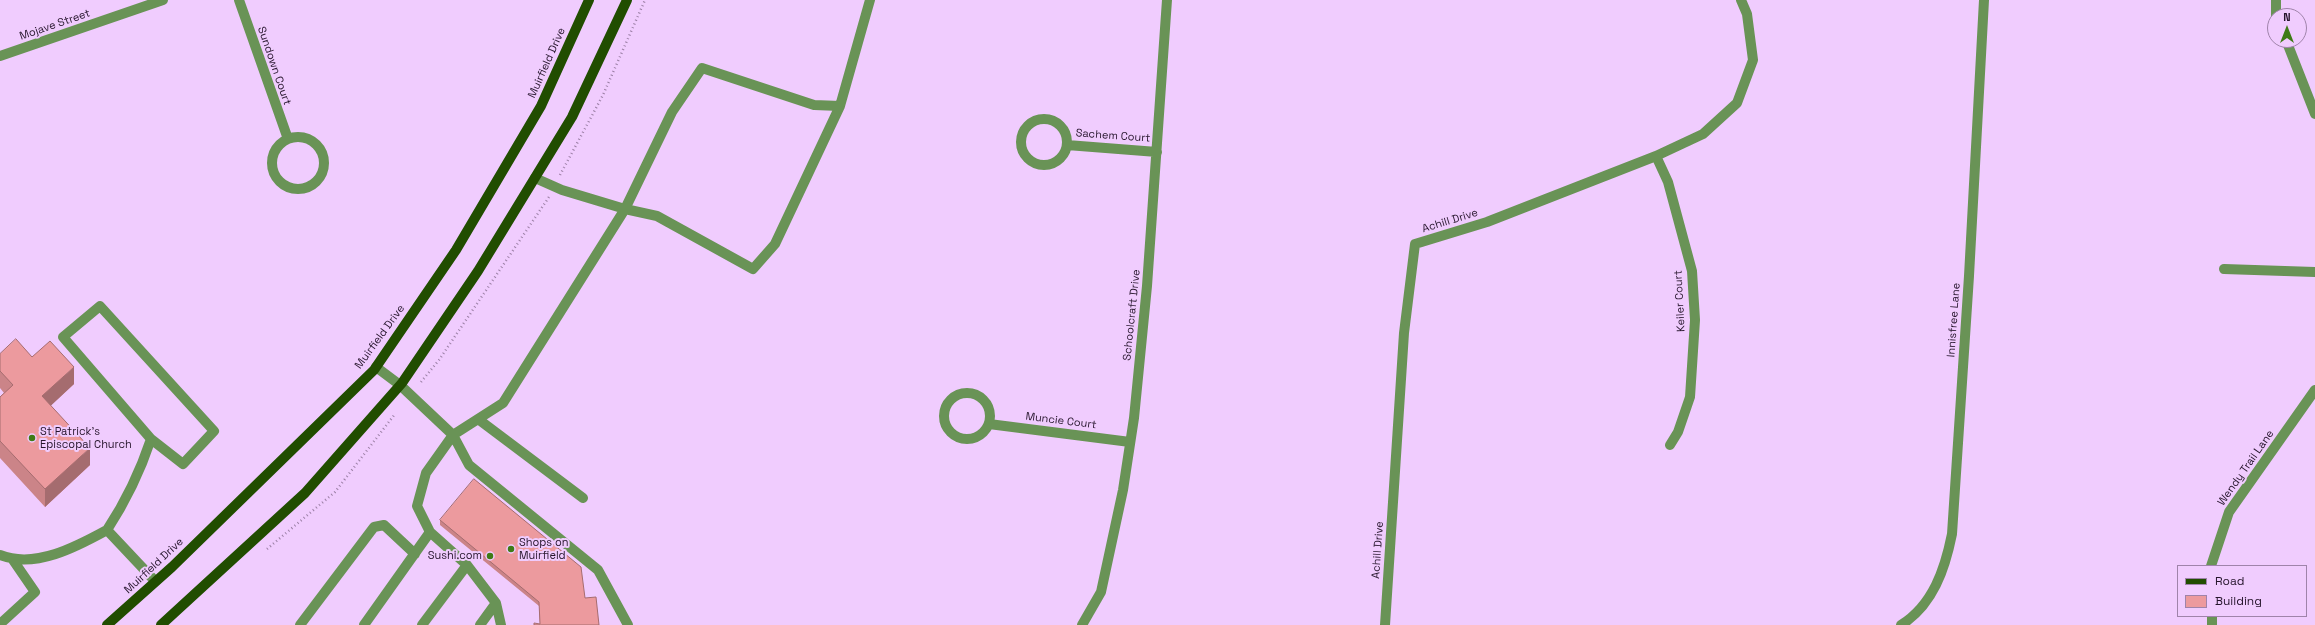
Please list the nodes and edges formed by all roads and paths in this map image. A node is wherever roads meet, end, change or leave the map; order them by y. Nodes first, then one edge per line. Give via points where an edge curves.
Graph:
1 (163, 0) edge
2 (239, 0) edge
3 (589, 0) edge
4 (627, 0) edge
5 (870, 0) edge
6 (1167, 0) edge
7 (1741, 0) edge
8 (1984, 0) edge
9 (2289, 48) edge
10 (0, 56) edge
11 (840, 106) junction
12 (2315, 114) edge
13 (288, 139) junction
14 (1067, 145) junction
15 (1157, 152) junction
16 (1656, 156) junction
17 (535, 178) junction
18 (625, 209) junction
19 (2224, 269) dead end
20 (2315, 272) edge
21 (376, 367) junction
22 (400, 385) junction
23 (2315, 390) edge
24 (478, 419) junction
25 (989, 424) junction
26 (453, 435) junction
27 (151, 439) junction
28 (1130, 442) junction
29 (1670, 445) dead end
30 (583, 498) dead end
31 (107, 530) junction
32 (430, 532) junction
33 (415, 554) junction
34 (0, 555) edge
35 (13, 560) junction
36 (467, 565) junction
37 (2211, 565) edge
38 (155, 581) junction
39 (496, 603) junction
40 (0, 624) edge
41 (107, 625) edge
42 (161, 625) edge
43 (300, 625) edge
44 (364, 625) edge
45 (422, 625) edge
46 (480, 625) edge
47 (501, 625) edge
48 (628, 625) edge
49 (1082, 625) edge
50 (1385, 625) edge
51 (1901, 625) edge

1 - 10 street, Mojave Street
2 - 13 street, Sundown Court
3 - 21 main road, Muirfield Drive via 537,113 456,250
4 - 17 main road via 572,117
5 - 11 street
6 - 15 street, Schoolcraft Drive
7 - 16 street, Achill Drive via 1747,14 1753,60 1737,103 1703,134
8 - 51 street, Innisfree Lane via 1952,534 1946,563 1928,599
9 - 12 street
11 - 18 street via 814,105 702,68 672,112
11 - 18 street via 775,244 753,269 657,216
13 - 13 street via 276,149 272,165 274,173 284,186 300,189 309,186 316,182 324,166 321,153 314,142 306,138
14 - 14 street, Sachem Court via 1064,130 1052,120 1036,120 1024,130 1021,144 1027,158 1040,165 1061,158
14 - 15 street, Sachem Court
15 - 28 street, Schoolcraft Drive via 1147,286
16 - 29 street, Keiler Court via 1668,182 1692,271 1695,320 1690,397 1678,432
16 - 50 street, Achill Drive via 1487,222 1415,244 1404,333
17 - 18 street via 562,190
17 - 22 main road via 478,271
18 - 24 street via 503,403
19 - 20 street
21 - 22 street
21 - 38 main road, Muirfield Drive via 273,470
22 - 26 street
22 - 42 main road via 305,493
23 - 37 street, Wendy Trail Lane via 2229,512
24 - 26 street
24 - 30 street
25 - 25 street via 989,408 979,396 964,393 957,395 946,406 944,414 947,428 959,437 973,438 980,435
25 - 28 street, Muncie Court
26 - 32 street via 426,473 417,506
26 - 48 street via 469,465 598,570
27 - 27 street via 63,337 100,306 214,431 183,464
27 - 31 street via 130,492
28 - 49 street, Schoolcraft Drive via 1123,490 1101,592
31 - 35 street via 57,554
31 - 38 street
32 - 33 street
32 - 36 street
33 - 43 street via 384,525 374,527
33 - 44 street
34 - 35 street
35 - 40 street via 35,592
36 - 39 street
36 - 45 street
38 - 41 main road, Muirfield Drive
39 - 46 street
39 - 47 street

